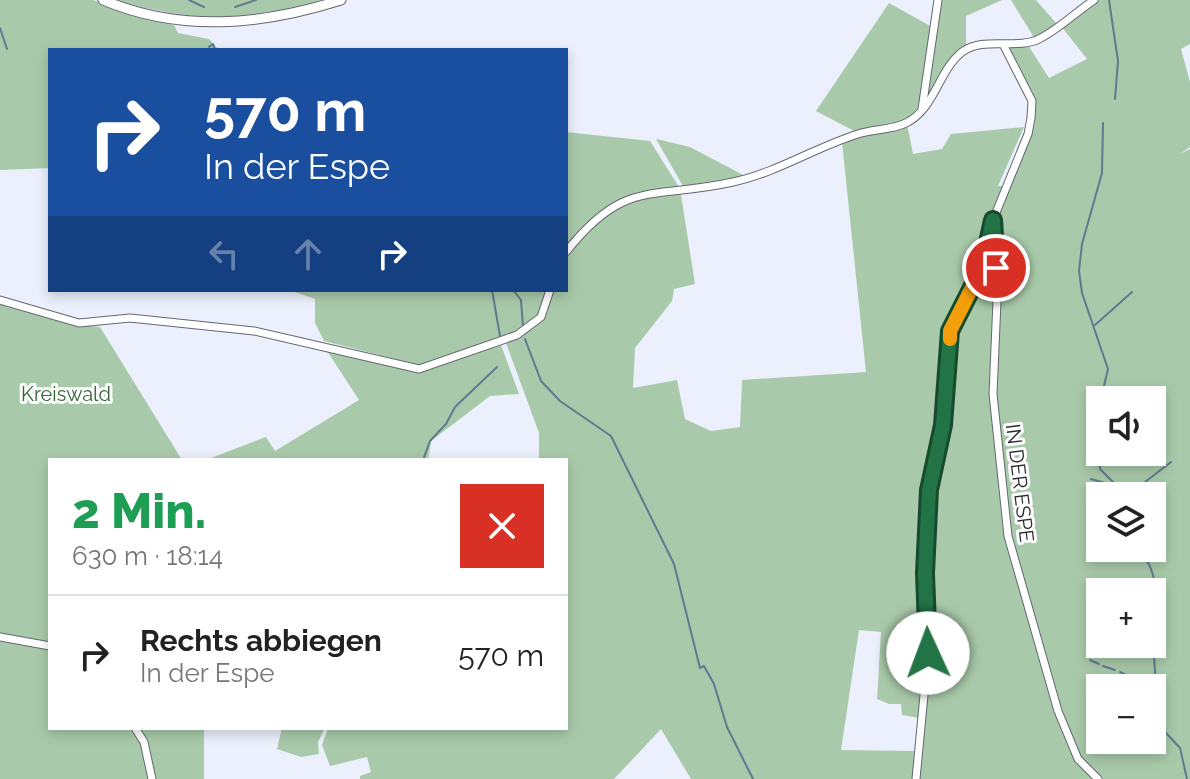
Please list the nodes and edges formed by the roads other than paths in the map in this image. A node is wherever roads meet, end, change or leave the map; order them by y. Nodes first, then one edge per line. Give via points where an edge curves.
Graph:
1 (103, 0) edge
2 (341, 0) edge
3 (938, 0) edge
4 (1094, 0) edge
5 (1004, 46) junction
6 (922, 111) junction
7 (993, 220) junction
8 (568, 250) edge
9 (549, 292) edge
10 (0, 300) edge
11 (0, 637) edge
12 (48, 646) edge
13 (136, 730) edge
14 (152, 779) edge
15 (916, 779) edge
16 (1098, 779) edge

1 - 2 main road via 156,16 218,24 298,14
3 - 6 street
4 - 5 street via 1040,39
5 - 6 street via 963,51
5 - 7 street via 1032,101 1031,118
6 - 8 street via 906,123 860,133 735,182 620,202 594,219
7 - 15 street via 983,266 950,331 943,425 929,490 928,653
7 - 16 street, IN DER ESPE via 993,394 1008,536 1058,711 1078,759
9 - 10 street via 541,317 517,335 419,369 267,333 170,320 79,323
11 - 12 street
13 - 14 street

